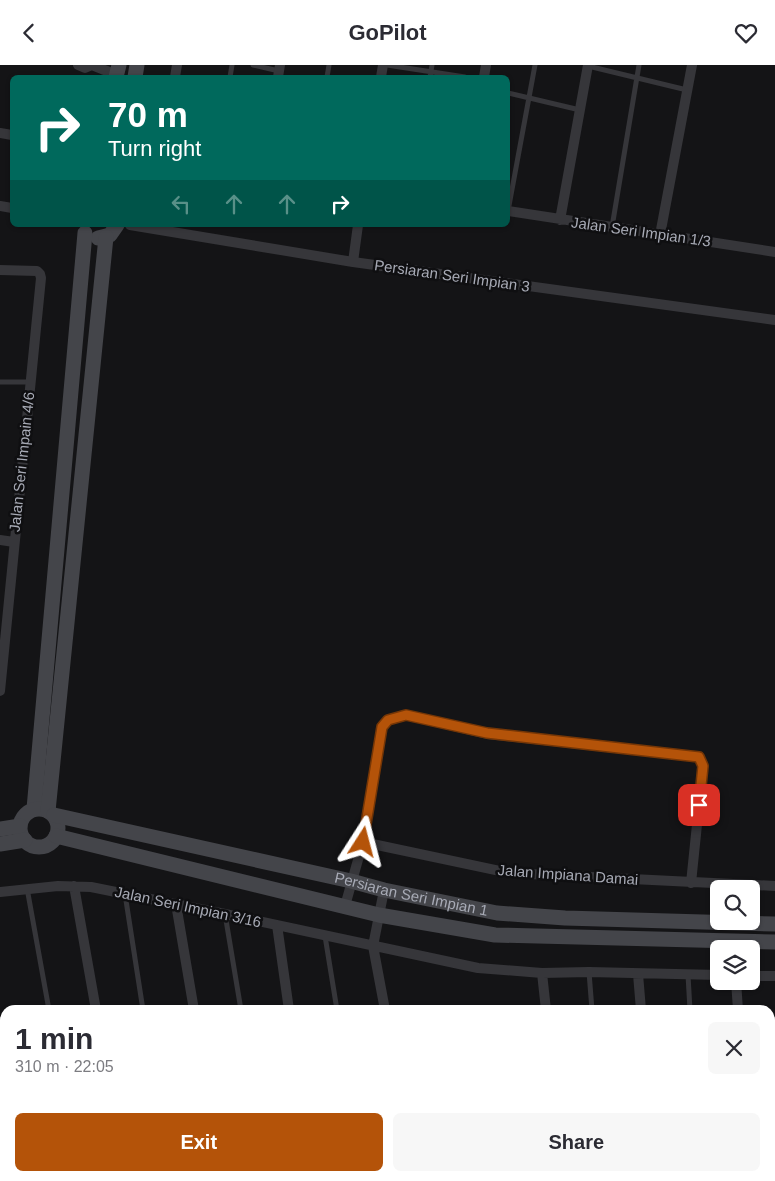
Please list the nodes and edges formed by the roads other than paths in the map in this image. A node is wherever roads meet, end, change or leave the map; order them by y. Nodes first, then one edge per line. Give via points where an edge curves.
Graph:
1 (92, 65) edge
2 (253, 65) edge
3 (388, 65) edge
4 (432, 65) edge
5 (535, 65) edge
6 (639, 65) edge
7 (692, 65) edge
8 (588, 66) edge
9 (79, 70) edge
10 (279, 71) edge
11 (117, 72) edge
12 (430, 75) edge
13 (636, 78) junction
14 (687, 90) junction
15 (510, 93) edge
16 (529, 97) junction
17 (580, 110) junction
18 (510, 200) edge
19 (510, 211) edge
20 (560, 220) junction
21 (116, 227) edge
22 (142, 227) edge
23 (358, 227) edge
24 (612, 228) junction
25 (83, 229) edge
26 (660, 235) junction
27 (106, 237) junction
28 (775, 252) edge
29 (353, 262) junction
30 (0, 270) edge
31 (775, 320) edge
32 (0, 382) edge
33 (31, 382) junction
34 (0, 540) edge
35 (14, 542) junction
36 (1, 678) edge
37 (0, 691) edge
38 (45, 812) junction
39 (0, 829) edge
40 (23, 833) junction
41 (56, 837) junction
42 (363, 842) junction
43 (0, 844) edge
44 (351, 881) junction
45 (691, 883) junction
46 (74, 886) junction
47 (775, 887) edge
48 (27, 888) junction
49 (384, 890) junction
50 (0, 892) edge
51 (125, 893) junction
52 (176, 904) junction
53 (345, 906) junction
54 (225, 914) junction
55 (378, 915) junction
56 (775, 924) edge
57 (276, 925) junction
58 (325, 936) junction
59 (775, 942) edge
60 (374, 946) junction
61 (589, 972) junction
62 (542, 973) junction
63 (638, 974) junction
64 (688, 975) junction
65 (710, 975) edge
66 (760, 976) edge
67 (775, 976) edge
68 (737, 990) edge
69 (48, 1005) edge
70 (95, 1005) edge
71 (141, 1005) edge
72 (193, 1005) edge
73 (240, 1005) edge
74 (288, 1005) edge
75 (336, 1005) edge
76 (384, 1005) edge
77 (545, 1005) edge
78 (592, 1005) edge
79 (640, 1005) edge
80 (690, 1005) edge
81 (738, 1005) edge

1 - 9 street
1 - 11 street
2 - 10 lane
3 - 12 lane
4 - 12 lane
5 - 16 lane
6 - 13 lane
7 - 14 street
8 - 13 lane
8 - 17 street
13 - 14 lane
13 - 24 lane
14 - 26 street
15 - 16 lane
16 - 17 lane
16 - 18 lane
17 - 20 street
19 - 20 street, Jalan Seri Impian 1/3
20 - 24 street, Jalan Seri Impian 1/3
21 - 27 street
22 - 29 street, Persiaran Seri Impian 3
23 - 29 street
24 - 26 street, Jalan Seri Impian 1/3
25 - 27 street via 92,237
25 - 38 street
26 - 28 street, Jalan Seri Impian 1/3
27 - 38 street
29 - 31 street, Persiaran Seri Impian 3
30 - 33 street, Jalan Seri Impain 4/6 via 37,271 40,274
32 - 33 lane
33 - 35 street, Jalan Seri Impain 4/6
34 - 35 street
35 - 36 street, Jalan Seri Impain 4/6
36 - 37 street, Jalan Seri Impain 4/6
38 - 40 street via 27,813 22,819
38 - 41 street via 58,822
38 - 44 street, Persiaran Seri Impian 1
39 - 40 street
40 - 41 street via 30,845 38,847 45,846
40 - 43 street
41 - 53 street, Persiaran Seri Impian 1
42 - 44 street
42 - 45 street, Jalan Impiana Damai via 510,873
42 - 45 street via 382,727 388,720 406,715 487,733 699,757 703,766
44 - 49 street, Persiaran Seri Impian 1
44 - 53 street
45 - 47 street, Jalan Impiana Damai
46 - 48 street, Jalan Seri Impian 3/16
46 - 51 street, Jalan Seri Impian 3/16
46 - 70 street
48 - 50 street, Jalan Seri Impian 3/16
48 - 69 lane
49 - 55 street
49 - 56 street, Persiaran Seri Impian 1 via 507,913 566,918
51 - 52 street, Jalan Seri Impian 3/16
51 - 71 lane
52 - 54 street, Jalan Seri Impian 3/16
52 - 72 street
53 - 55 street, Persiaran Seri Impian 1
54 - 57 street, Jalan Seri Impian 3/16
54 - 73 lane
55 - 59 street, Persiaran Seri Impian 1 via 495,935
55 - 60 street
57 - 58 street, Jalan Seri Impian 3/16
57 - 74 street
58 - 60 street, Jalan Seri Impian 3/16
58 - 75 lane
60 - 62 street, Jalan Seri Impian 3/16 via 478,968
60 - 76 street
61 - 62 street, Jalan Seri Impian 3/16
61 - 63 street, Jalan Seri Impian 3/16
61 - 78 lane
62 - 77 street
63 - 64 street, Jalan Seri Impian 3/16
63 - 79 street
64 - 65 street, Jalan Seri Impian 3/16
64 - 80 lane
66 - 67 street
68 - 81 street

